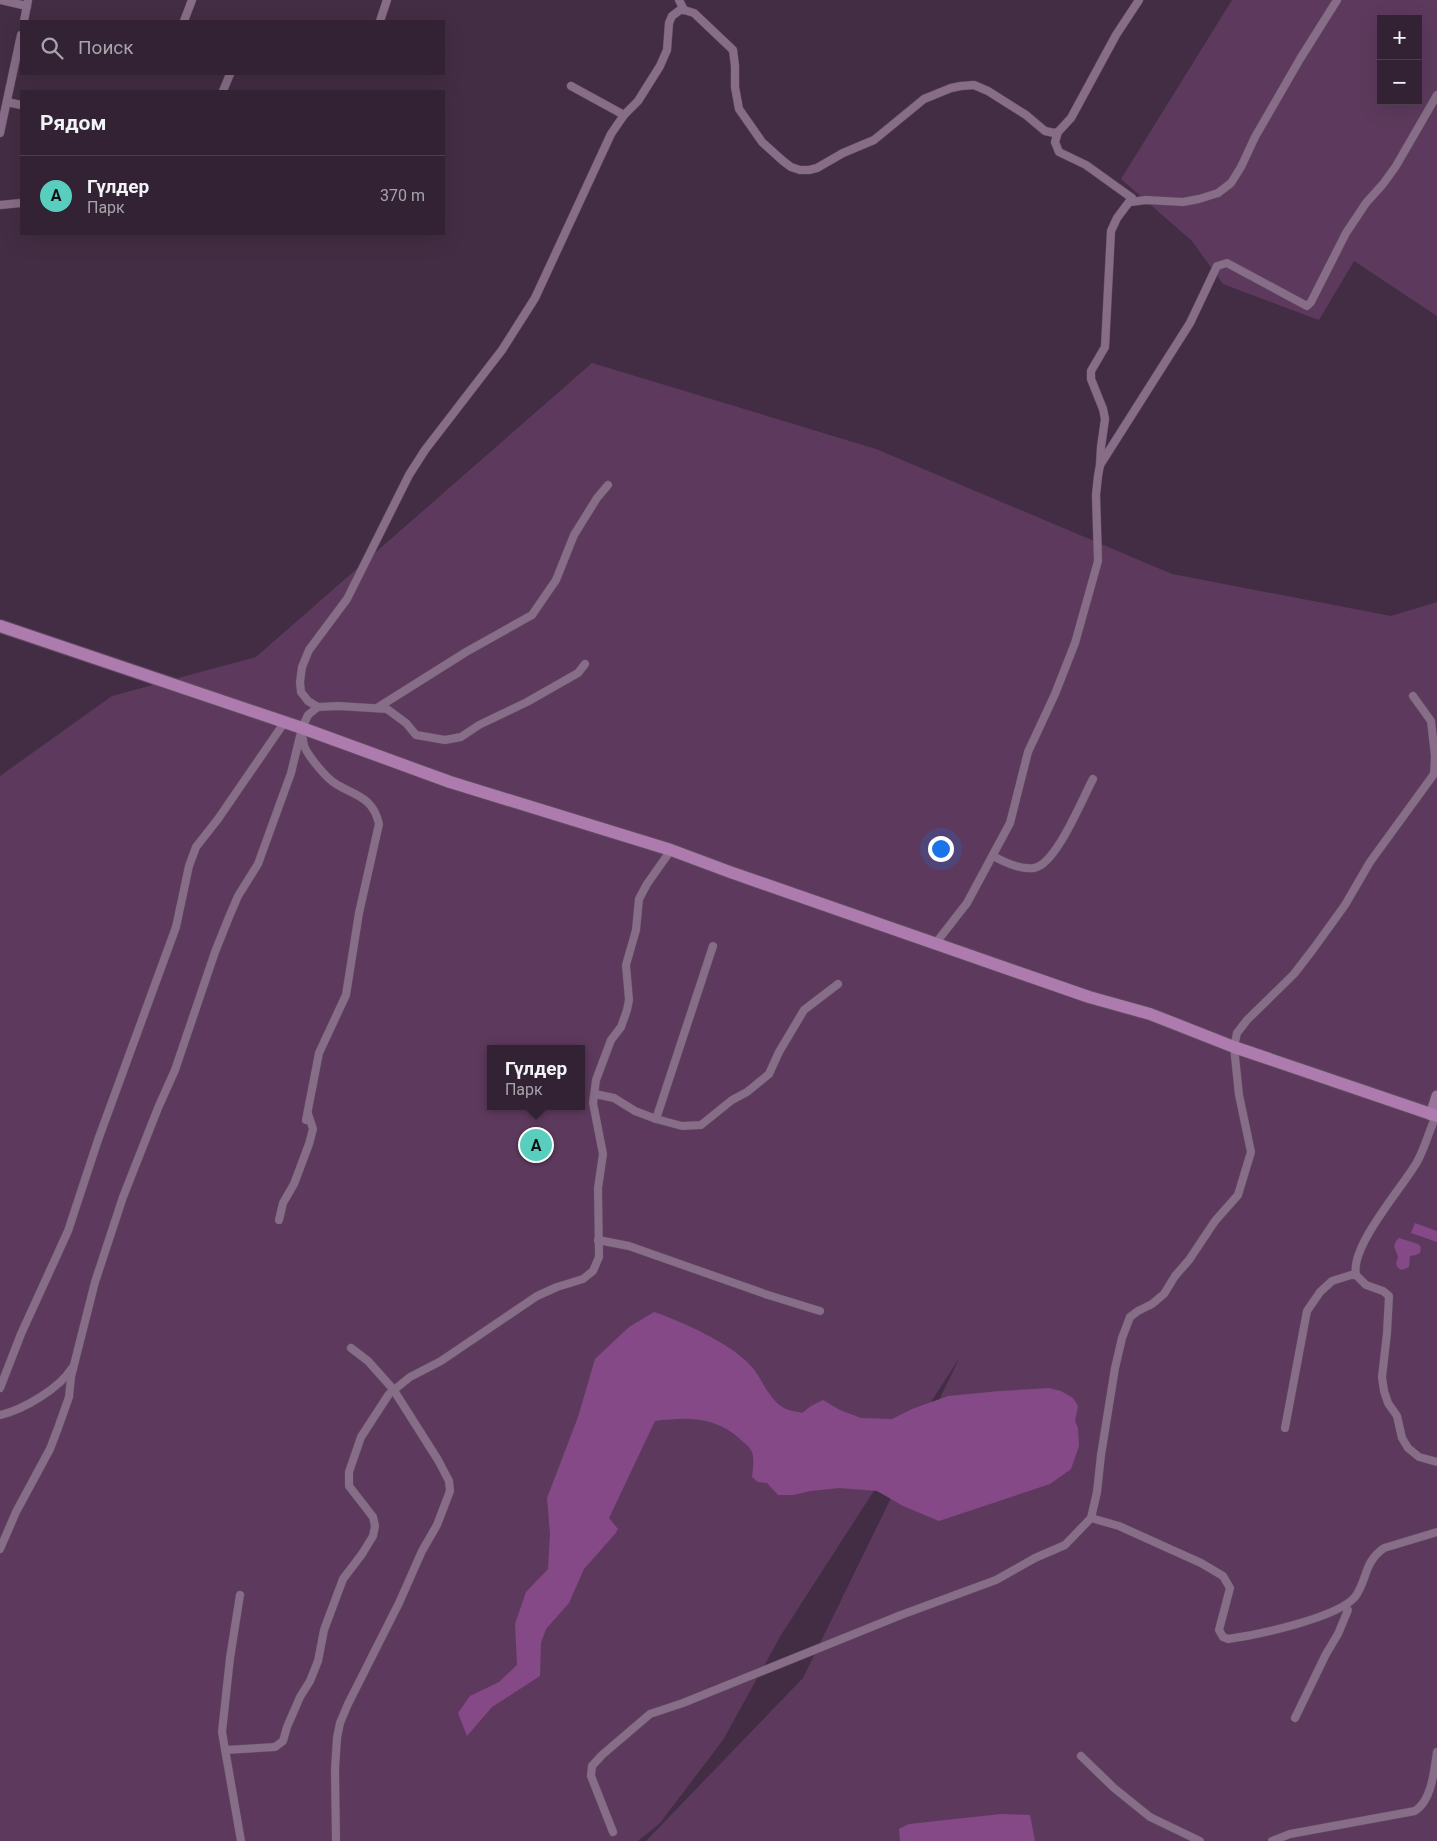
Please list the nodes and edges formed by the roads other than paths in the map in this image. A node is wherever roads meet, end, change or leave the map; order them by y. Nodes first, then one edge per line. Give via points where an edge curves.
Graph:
1 (0, 0) edge
2 (192, 0) edge
3 (387, 0) edge
4 (679, 0) edge
5 (1139, 0) edge
6 (1337, 0) edge
7 (28, 3) edge
8 (684, 10) junction
9 (24, 20) edge
10 (184, 20) edge
11 (380, 20) edge
12 (20, 40) edge
13 (230, 75) edge
14 (571, 86) dead end
15 (224, 90) edge
16 (1437, 95) edge
17 (7, 102) junction
18 (20, 105) edge
19 (624, 116) junction
20 (1058, 132) junction
21 (0, 133) edge
22 (20, 202) edge
23 (1130, 202) junction
24 (0, 205) edge
25 (1100, 465) junction
26 (608, 485) dead end
27 (0, 626) edge
28 (585, 664) dead end
29 (1413, 696) dead end
30 (318, 707) junction
31 (377, 708) junction
32 (284, 723) junction
33 (302, 728) junction
34 (1435, 774) edge
35 (1093, 780) dead end
36 (671, 850) junction
37 (993, 856) junction
38 (936, 944) junction
39 (713, 946) dead end
40 (838, 984) dead end
41 (1234, 1047) junction
42 (595, 1094) junction
43 (1437, 1096) edge
44 (1434, 1116) edge
45 (656, 1119) junction
46 (280, 1220) dead end
47 (598, 1240) junction
48 (1356, 1275) junction
49 (820, 1311) dead end
50 (351, 1348) dead end
51 (74, 1365) junction
52 (0, 1388) edge
53 (393, 1389) junction
54 (0, 1415) edge
55 (1284, 1428) dead end
56 (1437, 1462) edge
57 (1091, 1518) junction
58 (1437, 1532) edge
59 (0, 1549) edge
60 (240, 1594) dead end
61 (1344, 1606) junction
62 (1295, 1718) dead end
63 (225, 1750) junction
64 (1437, 1752) edge
65 (1080, 1756) dead end
66 (613, 1832) dead end
67 (1195, 1840) edge
68 (241, 1841) edge
69 (336, 1841) edge
70 (1272, 1841) edge

1 - 7 street
2 - 10 street
3 - 11 street
4 - 8 street
5 - 20 street via 1071,118
6 - 23 street via 1231,183 1199,199
7 - 9 street
8 - 19 street via 672,16 667,50 660,66 638,101
8 - 20 street via 701,19 732,50 739,109 762,142 783,161 800,170 817,168 874,140 924,99 961,86 974,85 988,91 1045,131
12 - 17 street
13 - 15 street
14 - 19 street
16 - 25 street via 1396,166 1346,233 1306,306 1227,263 1217,266 1190,323
17 - 18 street
17 - 21 street
19 - 30 street via 610,134 535,298 502,350 425,450 409,475 347,599 309,650 302,667 301,692
20 - 23 street via 1055,142 1059,152 1086,165 1132,198
22 - 24 street
23 - 25 street via 1111,231 1105,346 1091,371 1104,419
25 - 37 street via 1096,495 1098,561 1093,582 1075,642 1028,752 1010,823
26 - 31 street via 574,535 556,580 532,615
27 - 32 main road
28 - 31 street via 578,673 461,737 445,740 416,735 395,714
29 - 34 street via 1431,721
30 - 31 street
30 - 33 street via 308,715
32 - 33 main road
32 - 52 street via 196,847 176,927 68,1231
33 - 36 main road via 450,782
33 - 46 street via 304,747 315,762 335,784 362,796 377,814 380,824 359,913 346,996 319,1053 307,1116 313,1129 294,1184 283,1203
33 - 51 street via 291,773 258,864 229,917 175,1070 122,1197 95,1282
34 - 41 street via 1370,862 1345,905 1314,948 1294,974 1242,1026
35 - 37 street via 1060,844 1045,864 1024,868
36 - 38 main road
36 - 42 street via 640,899 636,930 626,965 627,1010 622,1027 611,1040 603,1058
37 - 38 street via 967,903
38 - 41 main road via 1089,997 1150,1014
39 - 45 street
40 - 45 street via 804,1010 769,1074 747,1092 701,1125 682,1126
41 - 44 main road
41 - 57 street via 1250,1159 1238,1195 1215,1221 1164,1294 1130,1317 1115,1368 1098,1492
42 - 45 street via 614,1098
42 - 47 street via 593,1103 603,1154 598,1188
43 - 44 street
44 - 48 street via 1417,1162 1376,1220 1357,1259
47 - 49 street via 629,1246
47 - 53 street via 599,1257 593,1270 583,1279 537,1296 441,1361
48 - 55 street via 1332,1281 1307,1311
48 - 56 street via 1366,1285 1383,1290 1389,1296 1382,1377 1402,1438 1419,1457
50 - 53 street
51 - 54 street via 54,1386 28,1404
51 - 59 street via 69,1397 50,1449
53 - 63 street via 362,1437 349,1472 349,1486 373,1517 373,1536 343,1579 324,1630 318,1661 283,1741 275,1747
53 - 69 street via 438,1460 450,1490 437,1525 340,1723 335,1769
57 - 61 street via 1119,1526 1224,1576 1230,1588 1219,1630 1228,1639 1288,1626
57 - 66 street via 1065,1545 996,1580 650,1714 592,1766 593,1784
58 - 61 street via 1376,1553 1354,1598
60 - 63 street via 223,1717
61 - 62 street via 1348,1610 1342,1625
63 - 68 street
64 - 70 street via 1426,1800 1415,1811 1290,1834
65 - 67 street via 1150,1817

